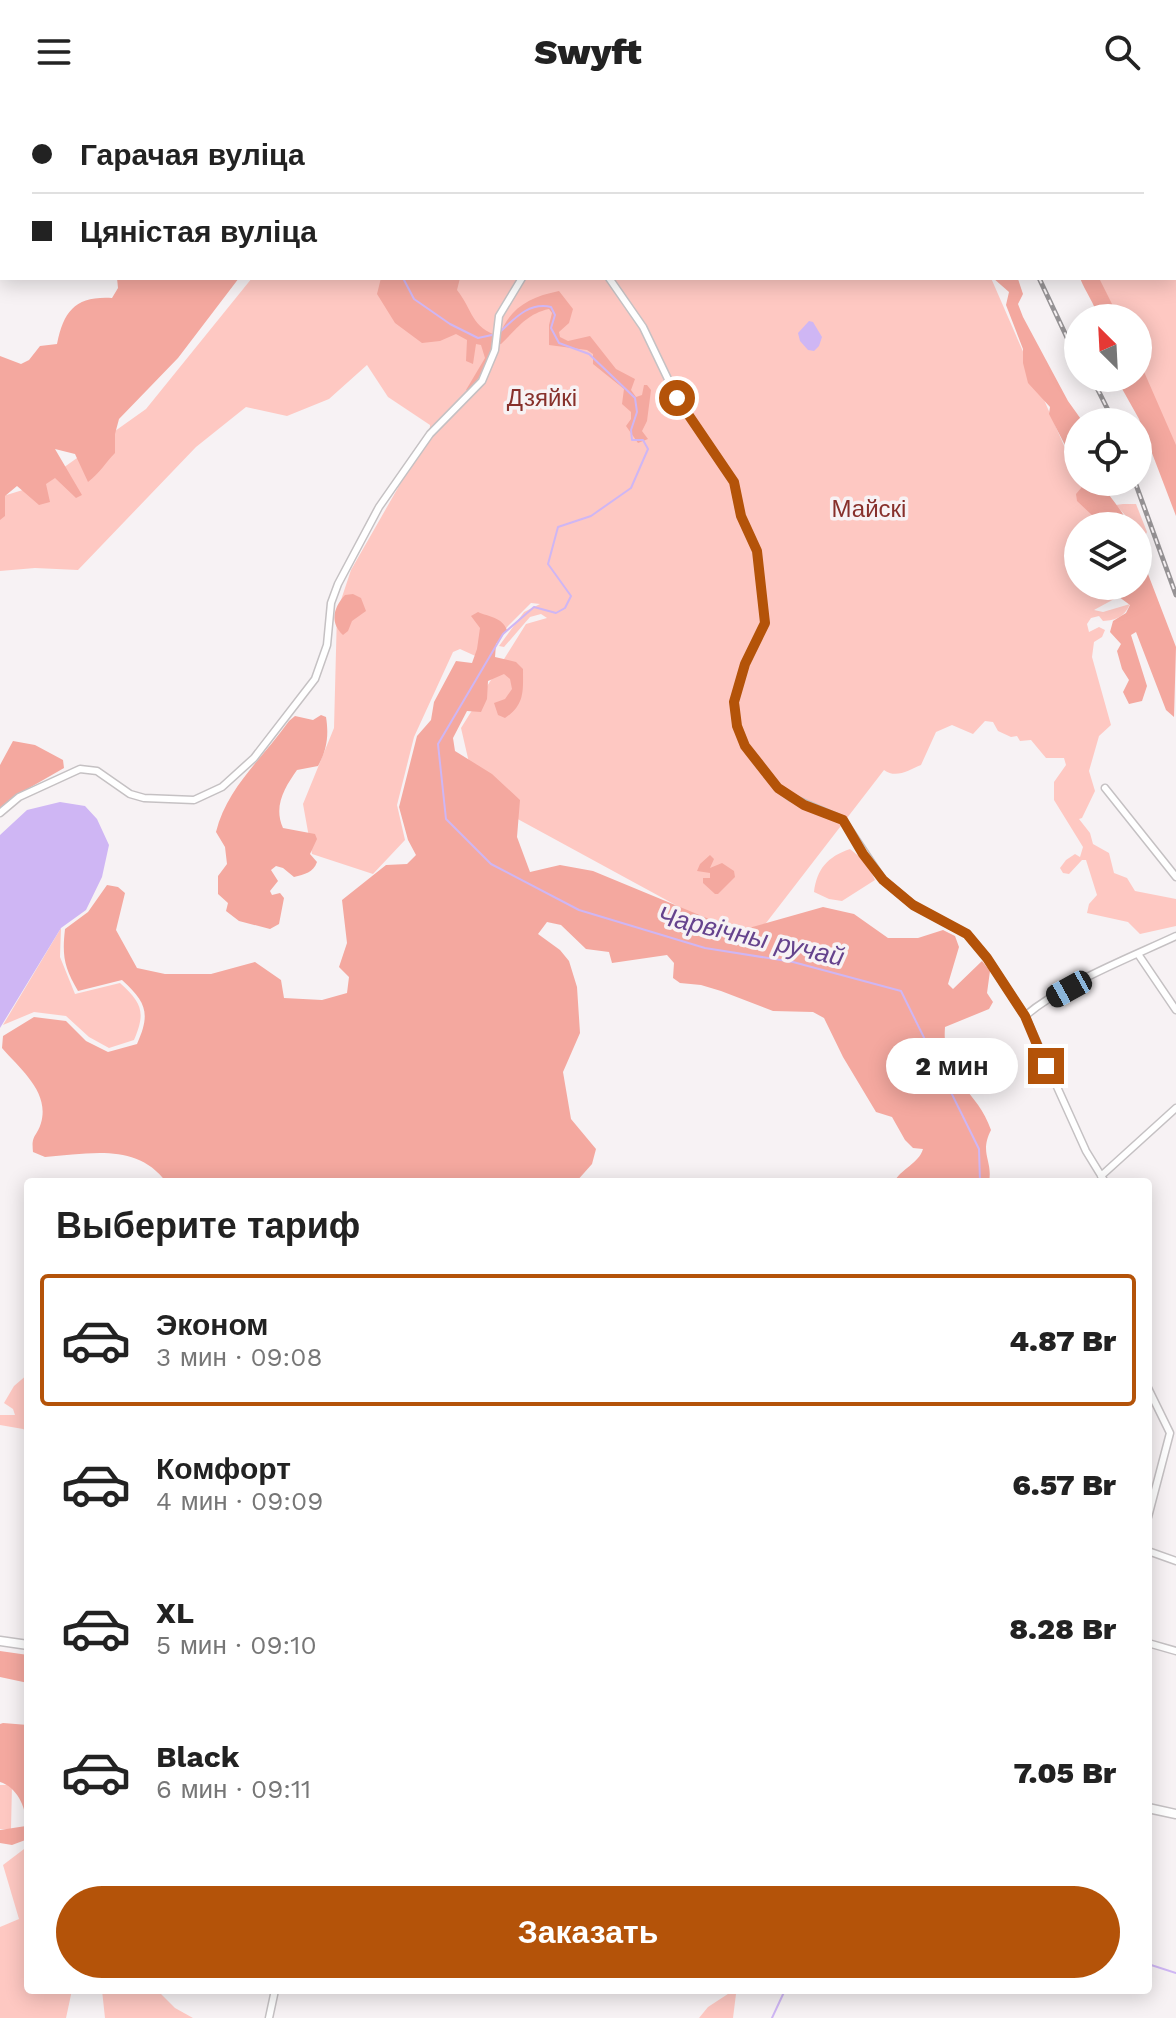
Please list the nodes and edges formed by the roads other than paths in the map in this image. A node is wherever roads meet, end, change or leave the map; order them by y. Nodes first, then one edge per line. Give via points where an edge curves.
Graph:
1 (521, 280) edge
2 (610, 280) edge
3 (1105, 788) dead end
4 (0, 813) edge
5 (1176, 877) edge
6 (1176, 936) edge
7 (1138, 954) junction
8 (1176, 1010) edge
9 (1025, 1016) junction
10 (1176, 1108) edge
11 (1102, 1178) edge
12 (1104, 1178) edge
13 (1152, 1395) edge
14 (1173, 1430) edge
15 (1152, 1497) edge
16 (1152, 1552) edge
17 (1176, 1561) edge
18 (0, 1641) edge
19 (24, 1644) edge
20 (1152, 1644) edge
21 (1176, 1651) edge
22 (1152, 1809) edge
23 (1176, 1814) edge
24 (274, 1994) edge
25 (269, 2018) edge

1 - 4 street via 499,316 495,350 482,381 430,434 379,507 338,584 315,679 254,758 222,787 194,800 144,798 97,771 80,769 19,797
2 - 9 street via 643,327 677,398 734,482 741,516 757,551 765,623 734,702 745,746 778,788 843,820 883,880 913,905 967,934
3 - 5 street
6 - 7 street
7 - 8 street
7 - 9 street
9 - 11 street
10 - 12 street
13 - 14 street
14 - 15 street
16 - 17 street
18 - 19 main road
20 - 21 street
22 - 23 main road
24 - 25 street

